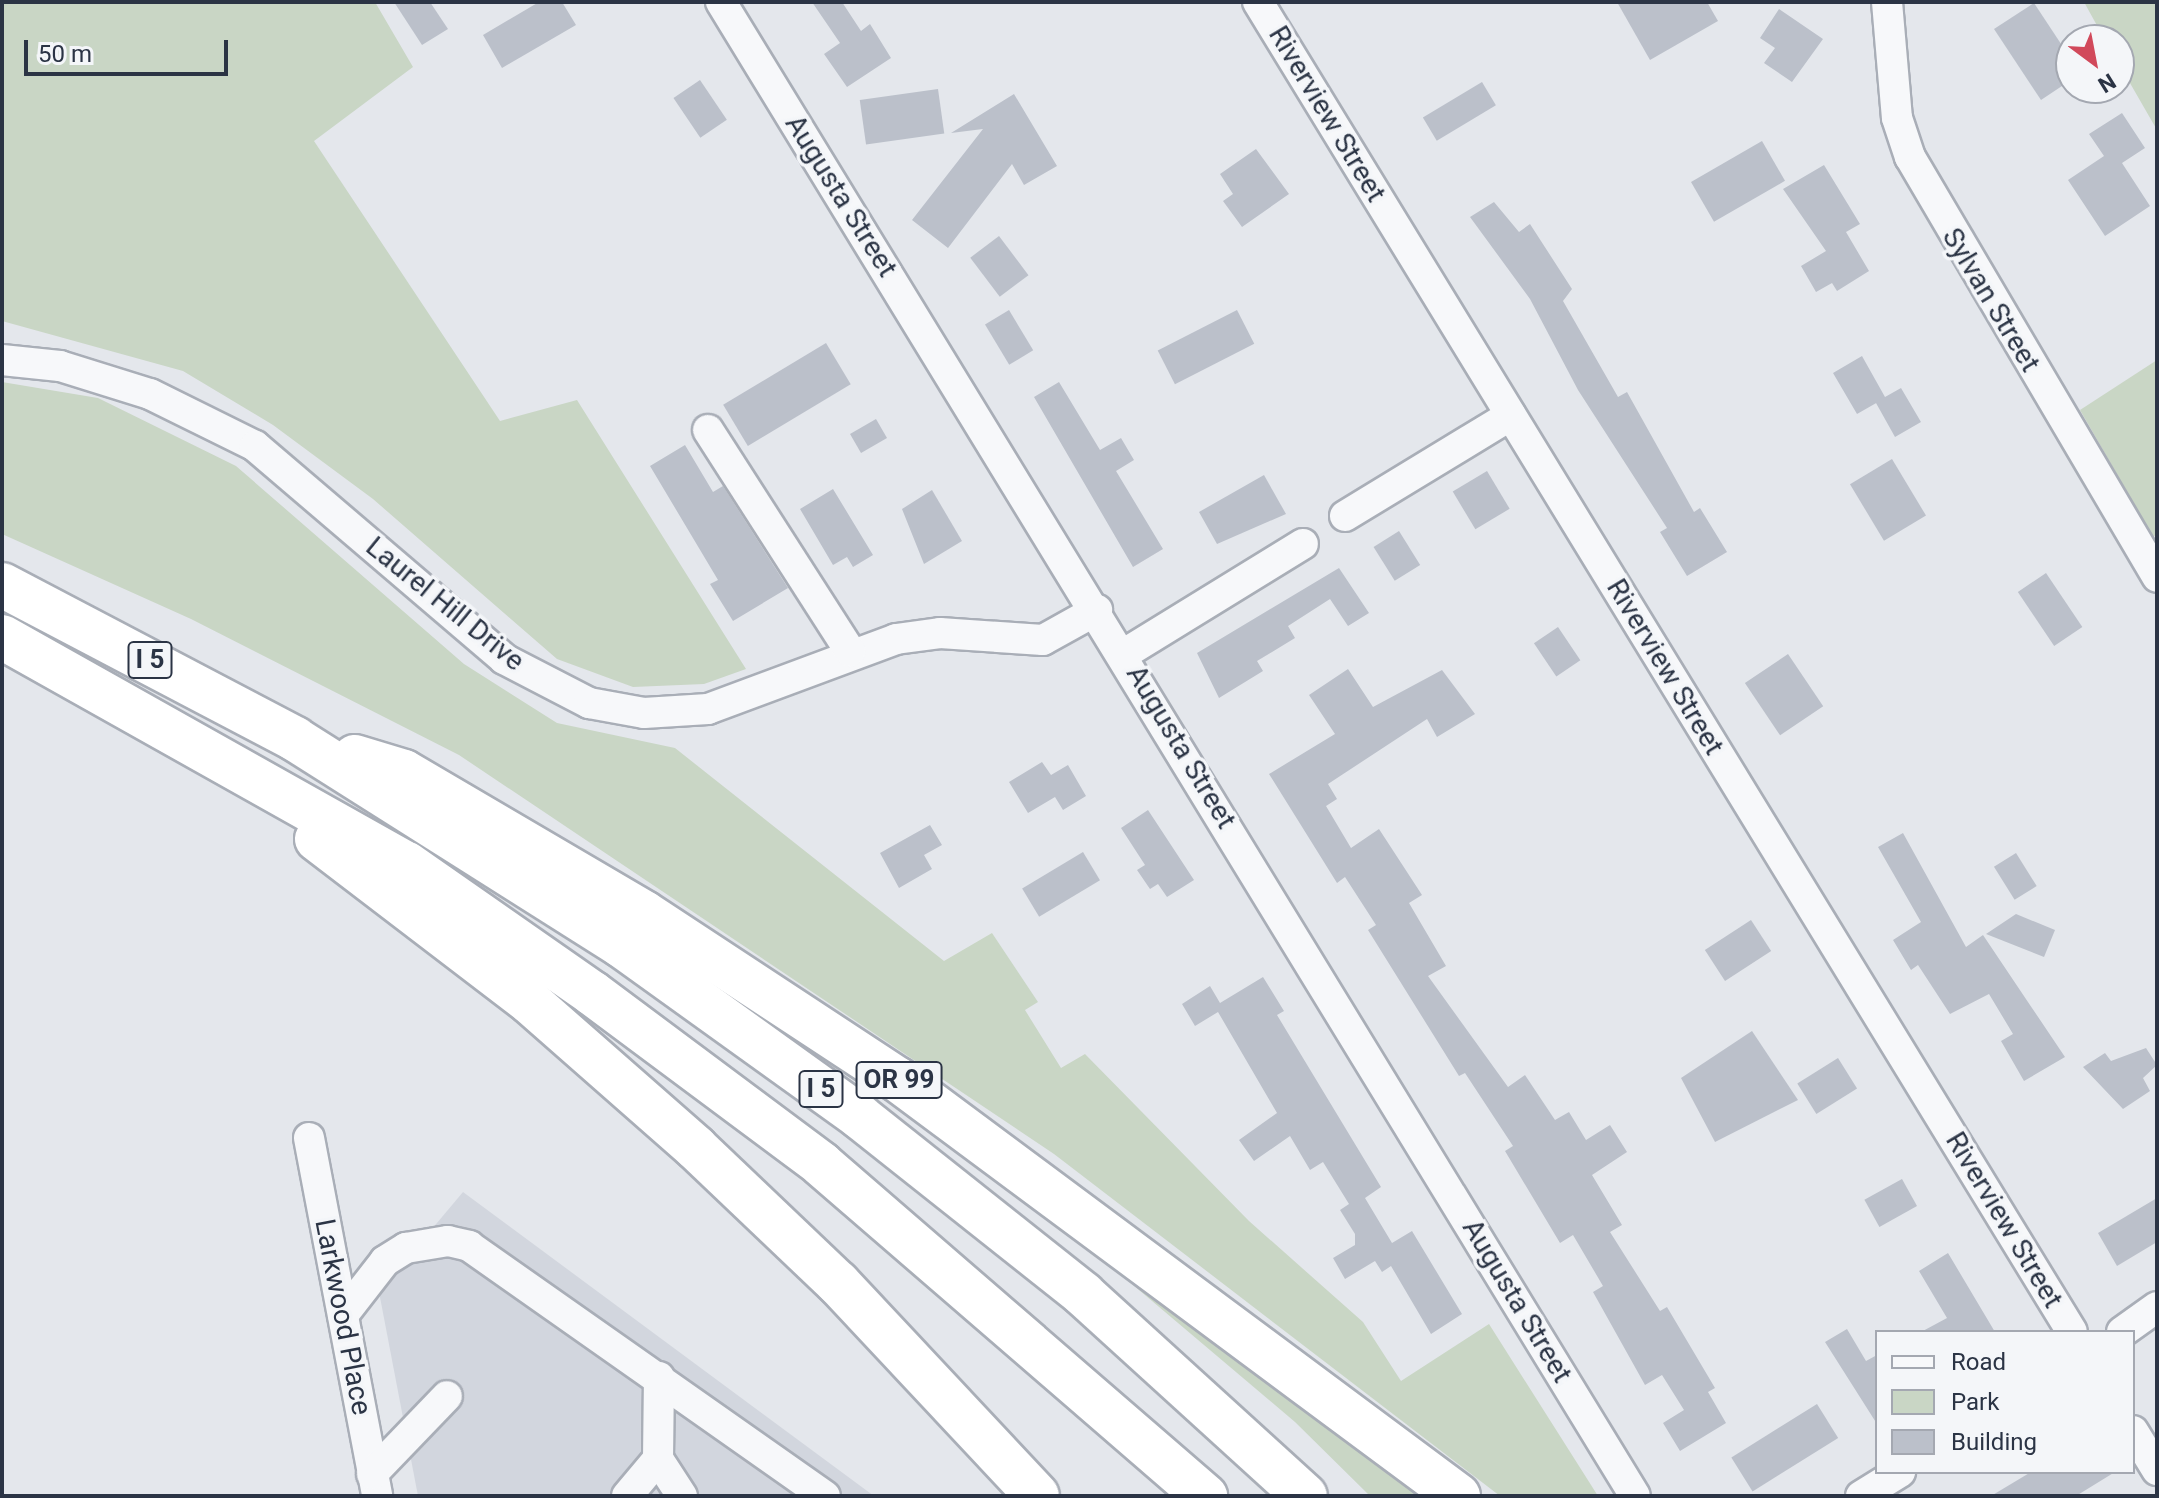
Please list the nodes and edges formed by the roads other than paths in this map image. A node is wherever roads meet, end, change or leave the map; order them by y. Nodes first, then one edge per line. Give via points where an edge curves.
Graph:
1 (721, 2) edge
2 (1258, 2) edge
3 (1887, 2) edge
4 (2, 360) edge
5 (1511, 415) junction
6 (708, 430) dead end
7 (1345, 516) dead end
8 (1303, 544) dead end
9 (2157, 577) edge
10 (2, 585) edge
11 (1097, 610) junction
12 (2, 637) edge
13 (850, 651) junction
14 (1124, 654) junction
15 (295, 739) junction
16 (219, 753) junction
17 (309, 1138) dead end
18 (2157, 1307) edge
19 (343, 1315) junction
20 (2071, 1330) edge
21 (2125, 1330) edge
22 (659, 1377) junction
23 (447, 1396) dead end
24 (2135, 1434) edge
25 (658, 1459) junction
26 (2157, 1470) edge
27 (1897, 1474) edge
28 (374, 1485) edge
29 (819, 1495) edge
30 (627, 1496) edge
31 (682, 1496) edge
32 (1037, 1496) edge
33 (1205, 1496) edge
34 (1305, 1496) edge
35 (1458, 1496) edge
36 (1635, 1496) edge
37 (1861, 1496) edge

1 - 11 street, Augusta Street
2 - 5 street, Riverview Street
3 - 9 street, Sylvan Street via 1897,118 1910,157
4 - 13 street, Laurel Hill Drive via 60,366 150,394 255,446 504,659 589,703 644,713 708,709
5 - 7 street
5 - 20 street, Riverview Street
6 - 13 street
8 - 14 street
10 - 15 highway, I 5
11 - 13 street, Laurel Hill Drive via 1043,640 940,633
11 - 14 street, Augusta Street
12 - 16 highway, I 5
14 - 36 street, Augusta Street
15 - 34 highway, I 5 via 621,945 860,1117 1083,1294
15 - 35 highway, OR 99 via 404,772 644,913 897,1079
16 - 32 highway via 313,837 530,1002 685,1138 838,1283
16 - 33 highway, I 5 via 407,864 821,1164
17 - 19 street, Larkwood Place
18 - 21 street
19 - 22 street via 385,1261 425,1242 448,1241 491,1257
19 - 28 street, Larkwood Place
22 - 25 street
22 - 29 street
23 - 28 street
24 - 26 street
25 - 30 street
25 - 31 street
27 - 37 street

